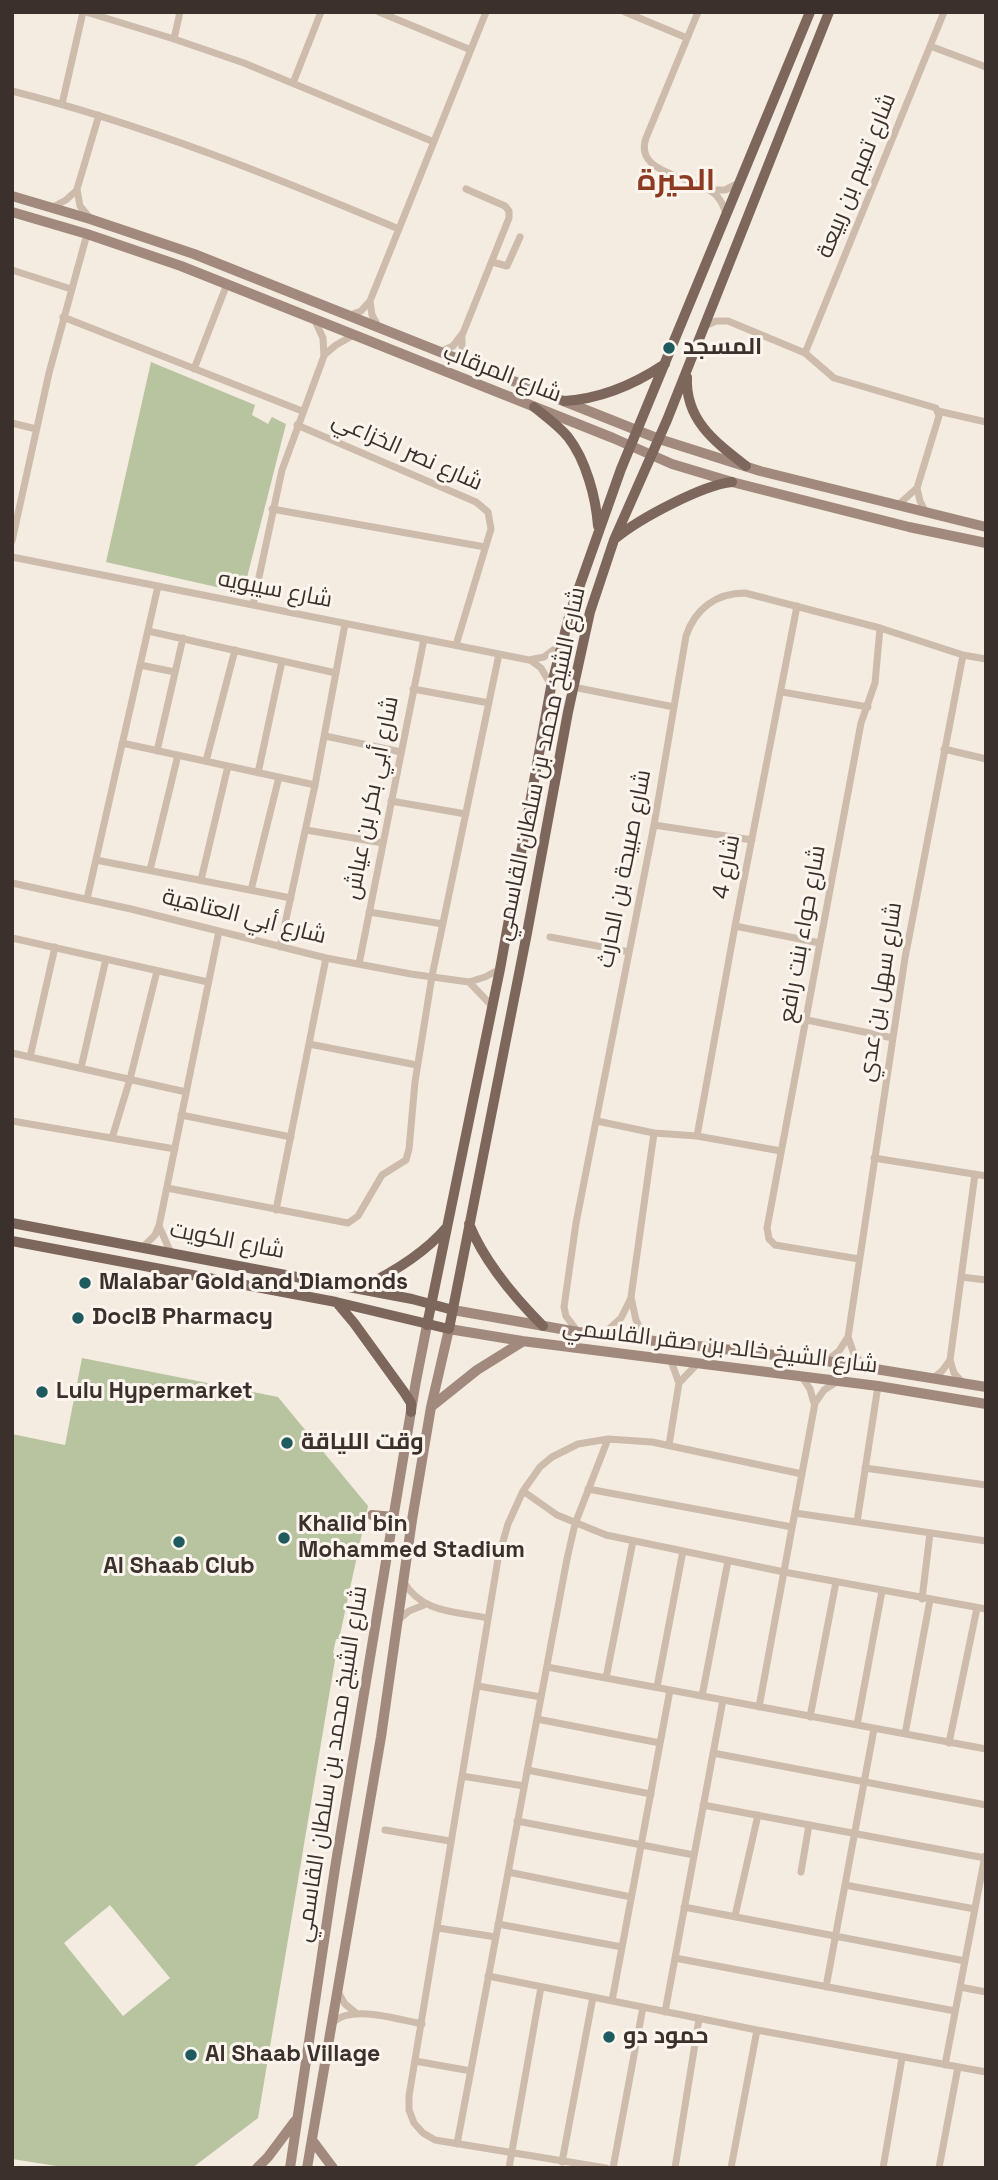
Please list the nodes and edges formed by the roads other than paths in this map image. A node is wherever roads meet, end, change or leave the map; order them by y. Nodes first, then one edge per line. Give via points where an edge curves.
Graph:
1 (84, 12) edge
2 (180, 12) edge
3 (321, 12) edge
4 (379, 12) edge
5 (486, 12) edge
6 (625, 12) edge
7 (698, 12) edge
8 (810, 12) edge
9 (829, 12) edge
10 (944, 12) edge
11 (687, 38) junction
12 (174, 39) junction
13 (930, 46) junction
14 (471, 50) junction
15 (986, 67) edge
16 (293, 83) junction
17 (12, 91) edge
18 (62, 104) junction
19 (99, 115) junction
20 (434, 142) junction
21 (740, 183) junction
22 (77, 189) junction
23 (466, 189) dead end
24 (709, 190) junction
25 (12, 196) edge
26 (52, 208) junction
27 (12, 212) edge
28 (727, 215) junction
29 (90, 219) junction
30 (399, 229) junction
31 (88, 234) junction
32 (520, 237) dead end
33 (492, 262) junction
34 (12, 270) edge
35 (227, 284) junction
36 (71, 289) junction
37 (370, 301) junction
38 (715, 301) junction
39 (348, 316) junction
40 (63, 317) junction
41 (315, 321) junction
42 (728, 321) junction
43 (704, 326) junction
44 (379, 328) junction
45 (463, 333) junction
46 (352, 336) junction
47 (439, 352) junction
48 (805, 353) junction
49 (324, 356) junction
50 (467, 363) junction
51 (665, 365) junction
52 (194, 369) junction
53 (687, 371) junction
54 (564, 401) junction
55 (534, 407) junction
56 (302, 411) junction
57 (938, 411) junction
58 (986, 422) edge
59 (12, 423) edge
60 (297, 425) junction
61 (36, 429) junction
62 (638, 430) junction
63 (659, 439) junction
64 (631, 446) junction
65 (652, 455) junction
66 (746, 466) junction
67 (732, 482) junction
68 (12, 486) edge
69 (917, 488) junction
70 (23, 489) junction
71 (897, 506) junction
72 (272, 509) junction
73 (926, 513) junction
74 (986, 527) edge
75 (598, 530) junction
76 (614, 540) junction
77 (12, 541) edge
78 (986, 543) edge
79 (485, 547) junction
80 (12, 557) edge
81 (158, 586) junction
82 (253, 605) junction
83 (797, 606) junction
84 (345, 624) junction
85 (880, 628) junction
86 (148, 631) junction
87 (183, 638) junction
88 (424, 639) junction
89 (561, 644) junction
90 (456, 645) junction
91 (235, 650) junction
92 (499, 654) junction
93 (964, 655) junction
94 (986, 659) edge
95 (529, 660) junction
96 (282, 661) junction
97 (140, 664) junction
98 (175, 672) junction
99 (336, 673) junction
100 (551, 687) junction
101 (573, 687) junction
102 (414, 689) junction
103 (782, 692) junction
104 (489, 703) junction
105 (674, 707) junction
106 (868, 707) junction
107 (325, 736) junction
108 (122, 743) junction
109 (944, 748) junction
110 (158, 751) junction
111 (401, 752) junction
112 (178, 755) junction
113 (986, 758) edge
114 (206, 761) junction
115 (228, 766) junction
116 (258, 772) junction
117 (279, 777) junction
118 (315, 785) junction
119 (391, 801) junction
120 (466, 814) junction
121 (654, 825) junction
122 (306, 830) junction
123 (752, 840) junction
124 (383, 843) junction
125 (96, 860) junction
126 (150, 870) junction
127 (201, 880) junction
128 (12, 883) edge
129 (251, 890) junction
130 (291, 898) junction
131 (87, 899) junction
132 (369, 912) junction
133 (443, 924) junction
134 (734, 926) junction
135 (219, 931) junction
136 (550, 937) dead end
137 (12, 938) edge
138 (820, 943) junction
139 (55, 947) junction
140 (280, 947) junction
141 (629, 952) junction
142 (326, 958) junction
143 (106, 959) junction
144 (359, 964) junction
145 (500, 969) junction
146 (156, 971) junction
147 (432, 976) junction
148 (208, 982) junction
149 (469, 982) junction
150 (492, 1006) junction
151 (807, 1020) junction
152 (893, 1038) junction
153 (309, 1044) junction
154 (12, 1053) edge
155 (30, 1057) junction
156 (417, 1065) junction
157 (81, 1068) junction
158 (130, 1079) junction
159 (186, 1092) junction
160 (181, 1115) junction
161 (12, 1121) edge
162 (597, 1121) junction
163 (654, 1133) junction
164 (697, 1136) junction
165 (291, 1137) junction
166 (112, 1138) junction
167 (175, 1149) junction
168 (781, 1151) junction
169 (874, 1158) junction
170 (975, 1174) junction
171 (986, 1176) edge
172 (167, 1188) junction
173 (276, 1210) junction
174 (12, 1223) edge
175 (468, 1223) junction
176 (449, 1225) junction
177 (159, 1226) junction
178 (14, 1242) edge
179 (145, 1246) junction
180 (170, 1251) junction
181 (859, 1259) junction
182 (961, 1277) junction
183 (986, 1280) edge
184 (360, 1289) junction
185 (631, 1297) junction
186 (335, 1302) junction
187 (432, 1304) junction
188 (453, 1310) junction
189 (427, 1325) junction
190 (543, 1326) junction
191 (449, 1329) junction
192 (578, 1332) junction
193 (602, 1335) junction
194 (848, 1337) junction
195 (646, 1340) junction
196 (522, 1341) junction
197 (950, 1360) junction
198 (671, 1361) junction
199 (826, 1361) junction
200 (697, 1364) junction
201 (865, 1367) junction
202 (802, 1377) junction
203 (932, 1379) junction
204 (838, 1381) junction
205 (679, 1382) junction
206 (964, 1384) junction
207 (878, 1386) junction
208 (986, 1390) edge
209 (814, 1403) junction
210 (985, 1404) edge
211 (431, 1407) junction
212 (411, 1412) junction
213 (608, 1438) junction
214 (669, 1446) junction
215 (865, 1468) junction
216 (802, 1474) junction
217 (986, 1485) edge
218 (588, 1489) junction
219 (523, 1491) junction
220 (795, 1513) junction
221 (372, 1515) dead end
222 (394, 1517) junction
223 (857, 1522) junction
224 (575, 1524) junction
225 (792, 1527) junction
226 (930, 1532) junction
227 (632, 1541) junction
228 (986, 1541) edge
229 (683, 1551) junction
230 (728, 1561) junction
231 (784, 1572) junction
232 (402, 1580) junction
233 (836, 1582) junction
234 (882, 1591) junction
235 (926, 1599) junction
236 (424, 1605) junction
237 (977, 1608) junction
238 (986, 1609) edge
239 (487, 1618) junction
240 (397, 1621) junction
241 (547, 1667) junction
242 (606, 1678) junction
243 (478, 1686) junction
244 (657, 1687) junction
245 (670, 1690) junction
246 (541, 1696) junction
247 (702, 1696) junction
248 (723, 1700) junction
249 (759, 1707) junction
250 (810, 1717) junction
251 (537, 1719) junction
252 (857, 1725) junction
253 (874, 1729) junction
254 (905, 1734) junction
255 (660, 1743) junction
256 (949, 1743) junction
257 (986, 1749) edge
258 (713, 1753) junction
259 (527, 1770) junction
260 (462, 1776) junction
261 (864, 1782) junction
262 (524, 1786) junction
263 (651, 1794) junction
264 (703, 1805) junction
265 (986, 1805) edge
266 (758, 1815) junction
267 (517, 1821) junction
268 (809, 1825) junction
269 (385, 1830) dead end
270 (855, 1834) junction
271 (450, 1841) junction
272 (641, 1845) junction
273 (694, 1855) junction
274 (985, 1856) edge
275 (508, 1872) junction
276 (801, 1872) dead end
277 (845, 1885) junction
278 (631, 1897) junction
279 (684, 1907) junction
280 (975, 1909) junction
281 (735, 1916) junction
282 (498, 1924) junction
283 (438, 1928) junction
284 (836, 1936) junction
285 (496, 1937) junction
286 (622, 1947) junction
287 (675, 1958) junction
288 (965, 1961) junction
289 (488, 1976) junction
290 (541, 1987) junction
291 (826, 1987) junction
292 (960, 1987) junction
293 (338, 1992) junction
294 (986, 1992) edge
295 (593, 1997) junction
296 (612, 2001) junction
297 (643, 2007) junction
298 (956, 2011) junction
299 (664, 2012) junction
300 (356, 2013) junction
301 (699, 2019) junction
302 (333, 2022) junction
303 (422, 2024) junction
304 (757, 2030) junction
305 (902, 2057) junction
306 (415, 2061) junction
307 (945, 2065) junction
308 (958, 2067) junction
309 (471, 2071) junction
310 (986, 2072) edge
311 (297, 2117) junction
312 (312, 2140) junction
313 (457, 2144) junction
314 (511, 2153) junction
315 (562, 2162) junction
316 (257, 2168) edge
317 (290, 2168) edge
318 (307, 2168) edge
319 (333, 2168) edge
320 (509, 2168) edge
321 (606, 2168) edge
322 (613, 2168) edge
323 (675, 2168) edge
324 (731, 2168) edge
325 (883, 2168) edge
326 (939, 2168) edge

1 - 12 street
1 - 18 street
2 - 12 street
3 - 16 street
4 - 14 street
5 - 14 street
6 - 11 street
7 - 11 street
8 - 21 main road, شارع الشيخ محمد بن سلطان القاسمي
9 - 38 main road, شارع الشيخ محمد بن سلطان القاسمي
10 - 13 street, شارع تميم بن ربيعة
11 - 24 street via 644,144 647,158 657,167
12 - 16 street
13 - 15 street
13 - 48 street, شارع تميم بن ربيعة
14 - 20 street
16 - 20 street
17 - 18 street
18 - 19 street
19 - 22 street
19 - 30 street via 233,160
20 - 30 street
21 - 24 street via 725,190
21 - 28 main road, شارع الشيخ محمد بن سلطان القاسمي
22 - 26 street
22 - 29 street via 80,206
23 - 33 street via 509,211
24 - 28 street
25 - 26 main road, شارع المرقاب
26 - 29 main road, شارع المرقاب
27 - 31 main road, شارع المرقاب
28 - 51 main road, شارع الشيخ محمد بن سلطان القاسمي
29 - 39 main road, شارع المرقاب via 220,264
30 - 37 street
31 - 35 main road, شارع المرقاب
31 - 36 street
32 - 33 street via 507,266
33 - 45 street
34 - 36 street
35 - 41 main road, شارع المرقاب
35 - 52 street
36 - 40 street
37 - 39 street
37 - 44 street
38 - 42 street
38 - 43 main road, شارع الشيخ محمد بن سلطان القاسمي
39 - 44 main road, شارع المرقاب
40 - 52 street
40 - 61 street
41 - 46 main road, شارع المرقاب
41 - 49 street via 323,338
42 - 43 street
42 - 48 street
43 - 53 main road, شارع الشيخ محمد بن سلطان القاسمي
44 - 47 main road, شارع المرقاب
45 - 47 street via 453,346
45 - 50 street
46 - 49 street
46 - 55 main road, شارع المرقاب
47 - 50 main road, شارع المرقاب
48 - 57 street via 834,378
49 - 56 street
50 - 54 main road, شارع المرقاب
51 - 54 main road via 613,391
51 - 62 main road, شارع الشيخ محمد بن سلطان القاسمي
52 - 56 street
53 - 63 main road, شارع الشيخ محمد بن سلطان القاسمي
53 - 66 main road via 688,398 698,423
54 - 62 main road, شارع المرقاب
55 - 64 main road, شارع المرقاب
55 - 75 main road via 567,435 577,452 595,501
56 - 60 street
57 - 58 street
57 - 69 street
59 - 61 street
60 - 72 street
60 - 79 street, شارع نصر الخزاعي via 481,504 491,523
61 - 70 street
62 - 63 main road, شارع المرقاب
62 - 64 main road, شارع الشيخ محمد بن سلطان القاسمي
63 - 65 main road, شارع الشيخ محمد بن سلطان القاسمي
63 - 66 main road, شارع المرقاب
64 - 65 main road, شارع المرقاب
64 - 75 main road, شارع الشيخ محمد بن سلطان القاسمي
65 - 67 main road, شارع المرقاب
65 - 76 main road, شارع الشيخ محمد بن سلطان القاسمي
66 - 71 main road, شارع المرقاب
67 - 76 main road via 711,486 645,518
67 - 78 main road, شارع المرقاب
68 - 70 street
69 - 71 street
69 - 73 street
70 - 77 street
71 - 73 main road, شارع المرقاب
72 - 79 street
72 - 82 street
73 - 74 main road, شارع المرقاب
75 - 89 main road, شارع الشيخ محمد بن سلطان القاسمي
76 - 101 main road, شارع الشيخ محمد بن سلطان القاسمي via 590,612
79 - 90 street, شارع نصر الخزاعي
80 - 81 street, شارع سيبويه
81 - 82 street, شارع سيبويه
81 - 86 street
82 - 84 street, شارع سيبويه
83 - 85 street
83 - 103 street, شارع 4
83 - 105 street, شارع صبيحة بن الحارث via 745,593 727,594 705,605 690,625
84 - 88 street, شارع سيبويه
84 - 99 street
85 - 93 street
85 - 106 street, شارع حواء بنت رافع via 877,673
86 - 87 street
86 - 97 street
87 - 91 street
87 - 98 street
88 - 90 street, شارع سيبويه
88 - 102 street, شارع أبي بكر بن عياش
89 - 95 street via 544,657
89 - 100 main road, شارع الشيخ محمد بن سلطان القاسمي
90 - 92 street, شارع سيبويه
91 - 96 street
91 - 114 street
92 - 95 street, شارع سيبويه
92 - 104 street
93 - 94 street
93 - 109 street, شارع سهل بن عدي
95 - 100 street via 545,674
96 - 99 street
96 - 116 street
97 - 98 street
97 - 108 street
98 - 110 street
99 - 107 street
100 - 145 main road, شارع الشيخ محمد بن سلطان القاسمي
101 - 105 street
101 - 175 main road, شارع الشيخ محمد بن سلطان القاسمي
102 - 104 street
102 - 111 street, شارع أبي بكر بن عياش
103 - 106 street
103 - 123 street, شارع 4
104 - 120 street
105 - 121 street, شارع صبيحة بن الحارث
106 - 138 street, شارع حواء بنت رافع via 861,723
107 - 111 street
107 - 118 street
108 - 110 street
108 - 125 street
109 - 113 street
109 - 152 street, شارع سهل بن عدي
110 - 112 street
111 - 119 street, شارع أبي بكر بن عياش
112 - 114 street
112 - 126 street
114 - 115 street
115 - 116 street
115 - 127 street
116 - 117 street
117 - 118 street
117 - 129 street
118 - 122 street
119 - 120 street
119 - 124 street, شارع أبي بكر بن عياش
120 - 133 street
121 - 123 street
121 - 141 street, شارع صبيحة بن الحارث
122 - 124 street
122 - 130 street
123 - 134 street, شارع 4
124 - 132 street, شارع أبي بكر بن عياش
125 - 126 street
125 - 131 street
126 - 127 street
127 - 129 street
128 - 131 street, شارع أبي العتاهية
129 - 130 street
130 - 140 street
131 - 135 street, شارع أبي العتاهية
132 - 133 street
132 - 144 street, شارع أبي بكر بن عياش
133 - 147 street
134 - 138 street
134 - 164 street, شارع 4
135 - 140 street, شارع أبي العتاهية
135 - 148 street
136 - 141 street
137 - 139 street
138 - 151 street, شارع حواء بنت رافع
139 - 143 street
139 - 155 street
140 - 142 street, شارع أبي العتاهية
141 - 162 street, شارع صبيحة بن الحارث
142 - 144 street, شارع أبي العتاهية
142 - 153 street
143 - 146 street
143 - 157 street
144 - 147 street, شارع أبي العتاهية
145 - 149 street
145 - 150 main road, شارع الشيخ محمد بن سلطان القاسمي
146 - 148 street
146 - 158 street
147 - 149 street, شارع أبي العتاهية
147 - 156 street
148 - 159 street
149 - 150 street
150 - 176 main road, شارع الشيخ محمد بن سلطان القاسمي
151 - 152 street
151 - 168 street, شارع حواء بنت رافع
152 - 169 street, شارع سهل بن عدي
153 - 156 street
153 - 165 street
154 - 155 street
155 - 157 street
156 - 173 street via 408,1155 378,1179 355,1220 343,1223
157 - 158 street
158 - 159 street
158 - 166 street
159 - 160 street
160 - 165 street
160 - 167 street
161 - 166 street
162 - 163 street
162 - 192 street, شارع صبيحة بن الحارث via 564,1301 566,1316
163 - 164 street
163 - 185 street
164 - 168 street
165 - 173 street
166 - 167 street
167 - 172 street
168 - 181 street, شارع حواء بنت رافع via 767,1228 769,1240 775,1245
169 - 170 street
169 - 181 street, شارع سهل بن عدي
170 - 171 street
170 - 182 street
172 - 173 street
172 - 177 street
174 - 179 main road, شارع الكويت
175 - 188 main road, شارع الشيخ محمد بن سلطان القاسمي
175 - 190 main road via 482,1252
176 - 184 main road via 414,1256
176 - 187 main road, شارع الشيخ محمد بن سلطان القاسمي
177 - 179 street
177 - 180 street
178 - 186 main road, شارع الكويت
179 - 180 main road, شارع الكويت
180 - 184 main road, شارع الكويت
181 - 194 street, شارع سهل بن عدي
182 - 183 street
182 - 197 street
184 - 187 main road, شارع الكويت
185 - 193 street via 621,1318
185 - 195 street
186 - 189 main road, شارع الكويت
186 - 212 main road via 404,1392
187 - 188 main road, شارع الكويت
187 - 189 main road, شارع الشيخ محمد بن سلطان القاسمي
188 - 190 main road, شارع الشيخ خالد بن صقر القاسمي
188 - 191 main road, شارع الشيخ محمد بن سلطان القاسمي
189 - 191 main road, شارع الكويت
189 - 212 main road, شارع الشيخ محمد بن سلطان القاسمي
190 - 192 main road, شارع الشيخ خالد بن صقر القاسمي
191 - 196 main road, شارع الشيخ خالد بن صقر القاسمي
191 - 211 main road, شارع الشيخ محمد بن سلطان القاسمي
192 - 193 main road, شارع الشيخ خالد بن صقر القاسمي
193 - 195 main road, شارع الشيخ خالد بن صقر القاسمي
194 - 199 street
194 - 201 street
195 - 199 main road, شارع الشيخ خالد بن صقر القاسمي
196 - 198 main road, شارع الشيخ خالد بن صقر القاسمي
196 - 211 main road
197 - 203 street
197 - 206 street
198 - 200 main road, شارع الشيخ خالد بن صقر القاسمي
198 - 205 street
199 - 201 main road, شارع الشيخ خالد بن صقر القاسمي
200 - 202 main road, شارع الشيخ خالد بن صقر القاسمي
200 - 205 street
201 - 203 main road, شارع الشيخ خالد بن صقر القاسمي
202 - 204 main road, شارع الشيخ خالد بن صقر القاسمي
202 - 209 street
203 - 206 main road, شارع الشيخ خالد بن صقر القاسمي
204 - 207 main road, شارع الشيخ خالد بن صقر القاسمي
204 - 209 street
205 - 214 street
206 - 208 main road, شارع الشيخ خالد بن صقر القاسمي
207 - 210 main road, شارع الشيخ خالد بن صقر القاسمي
207 - 215 street
208 - 210 main road via 980,1398
209 - 216 street
211 - 232 main road, شارع الشيخ محمد بن سلطان القاسمي
212 - 222 main road, شارع الشيخ محمد بن سلطان القاسمي
213 - 214 street
213 - 218 street
213 - 219 street via 578,1444 552,1457
214 - 216 street
215 - 217 street
215 - 223 street
216 - 220 street
218 - 224 street
218 - 225 street
219 - 224 street
219 - 239 street via 505,1533
220 - 223 street
220 - 225 street
221 - 222 main road
222 - 311 main road, شارع الشيخ محمد بن سلطان القاسمي
223 - 226 street
224 - 227 street
224 - 241 street
225 - 231 street
226 - 228 street
226 - 235 street
227 - 229 street
227 - 242 street
229 - 230 street
229 - 244 street
230 - 231 street
230 - 247 street
231 - 233 street
231 - 249 street
232 - 236 street
232 - 240 main road, شارع الشيخ محمد بن سلطان القاسمي
233 - 234 street
233 - 250 street
234 - 235 street
234 - 252 street
235 - 237 street
235 - 254 street
236 - 239 street
236 - 240 street
237 - 238 street
237 - 256 street
239 - 243 street
240 - 293 main road, شارع الشيخ محمد بن سلطان القاسمي
241 - 242 street
241 - 246 street
242 - 244 street
243 - 246 street
243 - 260 street
244 - 245 street
245 - 247 street
245 - 255 street
246 - 251 street
247 - 248 street
248 - 249 street
248 - 258 street
249 - 250 street
250 - 252 street
251 - 255 street
251 - 259 street
252 - 253 street
253 - 254 street
253 - 261 street
254 - 256 street
255 - 263 street
256 - 257 street
258 - 261 street
258 - 264 street
259 - 262 street
259 - 263 street
260 - 262 street
260 - 271 street
261 - 265 street
261 - 270 street
262 - 267 street
263 - 272 street
264 - 266 street
264 - 273 street
266 - 268 street
266 - 281 street
267 - 272 street
267 - 275 street
268 - 270 street
268 - 276 street
269 - 271 street
270 - 274 street
270 - 277 street
271 - 283 street
272 - 273 street
272 - 278 street
273 - 279 street
274 - 280 street
275 - 278 street
275 - 282 street
277 - 280 street
277 - 284 street
278 - 286 street
279 - 281 street
279 - 287 street
280 - 288 street
281 - 284 street
282 - 285 street
282 - 286 street
283 - 285 street
283 - 303 street
284 - 288 street
284 - 291 street
285 - 289 street
286 - 296 street
287 - 291 street
287 - 299 street
288 - 292 street
289 - 290 street
289 - 309 street
290 - 295 street
290 - 314 street
291 - 298 street
292 - 294 street
292 - 298 street
293 - 300 street
293 - 302 main road, شارع الشيخ محمد بن سلطان القاسمي
295 - 296 street
295 - 315 street
296 - 297 street
297 - 299 street
297 - 322 street
298 - 307 street
299 - 301 street
300 - 302 street
300 - 303 street
301 - 304 street
301 - 323 street
302 - 312 main road, شارع الشيخ محمد بن سلطان القاسمي
303 - 306 street
304 - 305 street
304 - 324 street
305 - 307 street
305 - 325 street
306 - 309 street
306 - 313 street via 409,2103 414,2123 429,2137
307 - 308 street
308 - 310 street
308 - 326 street
309 - 313 street
311 - 316 main road
311 - 317 main road, شارع الشيخ محمد بن سلطان القاسمي
312 - 318 main road, شارع الشيخ محمد بن سلطان القاسمي
312 - 319 main road
313 - 314 street
314 - 315 street
314 - 320 street
315 - 321 street

